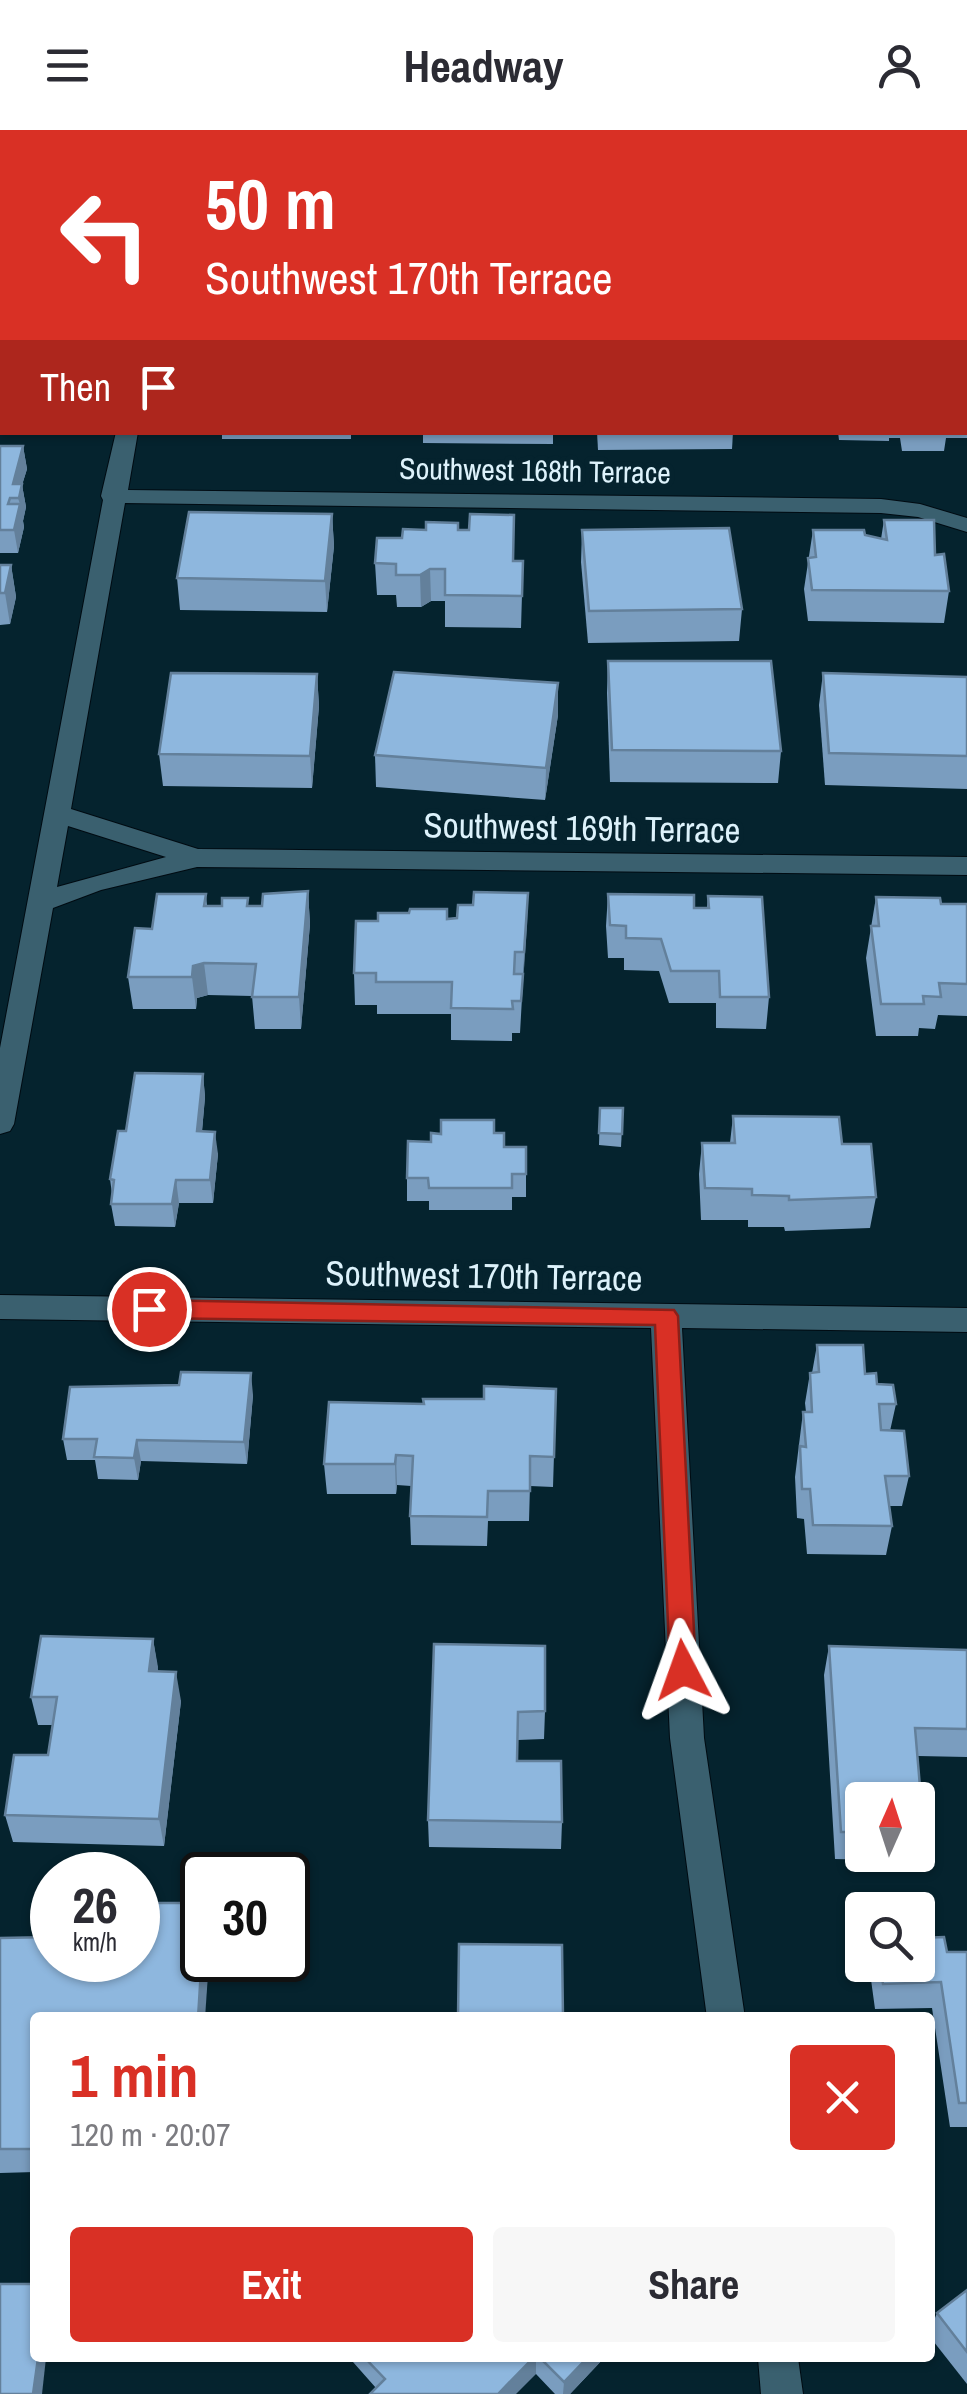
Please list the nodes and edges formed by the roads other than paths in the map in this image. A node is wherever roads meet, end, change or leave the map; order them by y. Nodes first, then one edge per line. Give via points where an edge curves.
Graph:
1 (125, 435) edge
2 (112, 496) junction
3 (961, 522) edge
4 (58, 814) junction
5 (197, 858) junction
6 (967, 866) edge
7 (42, 902) junction
8 (0, 1124) edge
9 (0, 1308) edge
10 (666, 1316) junction
11 (967, 1320) edge
12 (725, 2012) edge
13 (778, 2362) edge
14 (782, 2394) edge

1 - 2 street
2 - 3 street, Southwest 168th Terrace via 880,506
2 - 4 street
4 - 5 street, Southwest 169th Terrace
4 - 7 street
5 - 6 street, Southwest 169th Terrace
5 - 7 street, Southwest 169th Terrace
7 - 8 street
9 - 10 street, Southwest 170th Terrace
10 - 11 street, Southwest 170th Terrace
10 - 12 street via 687,1738
13 - 14 street

